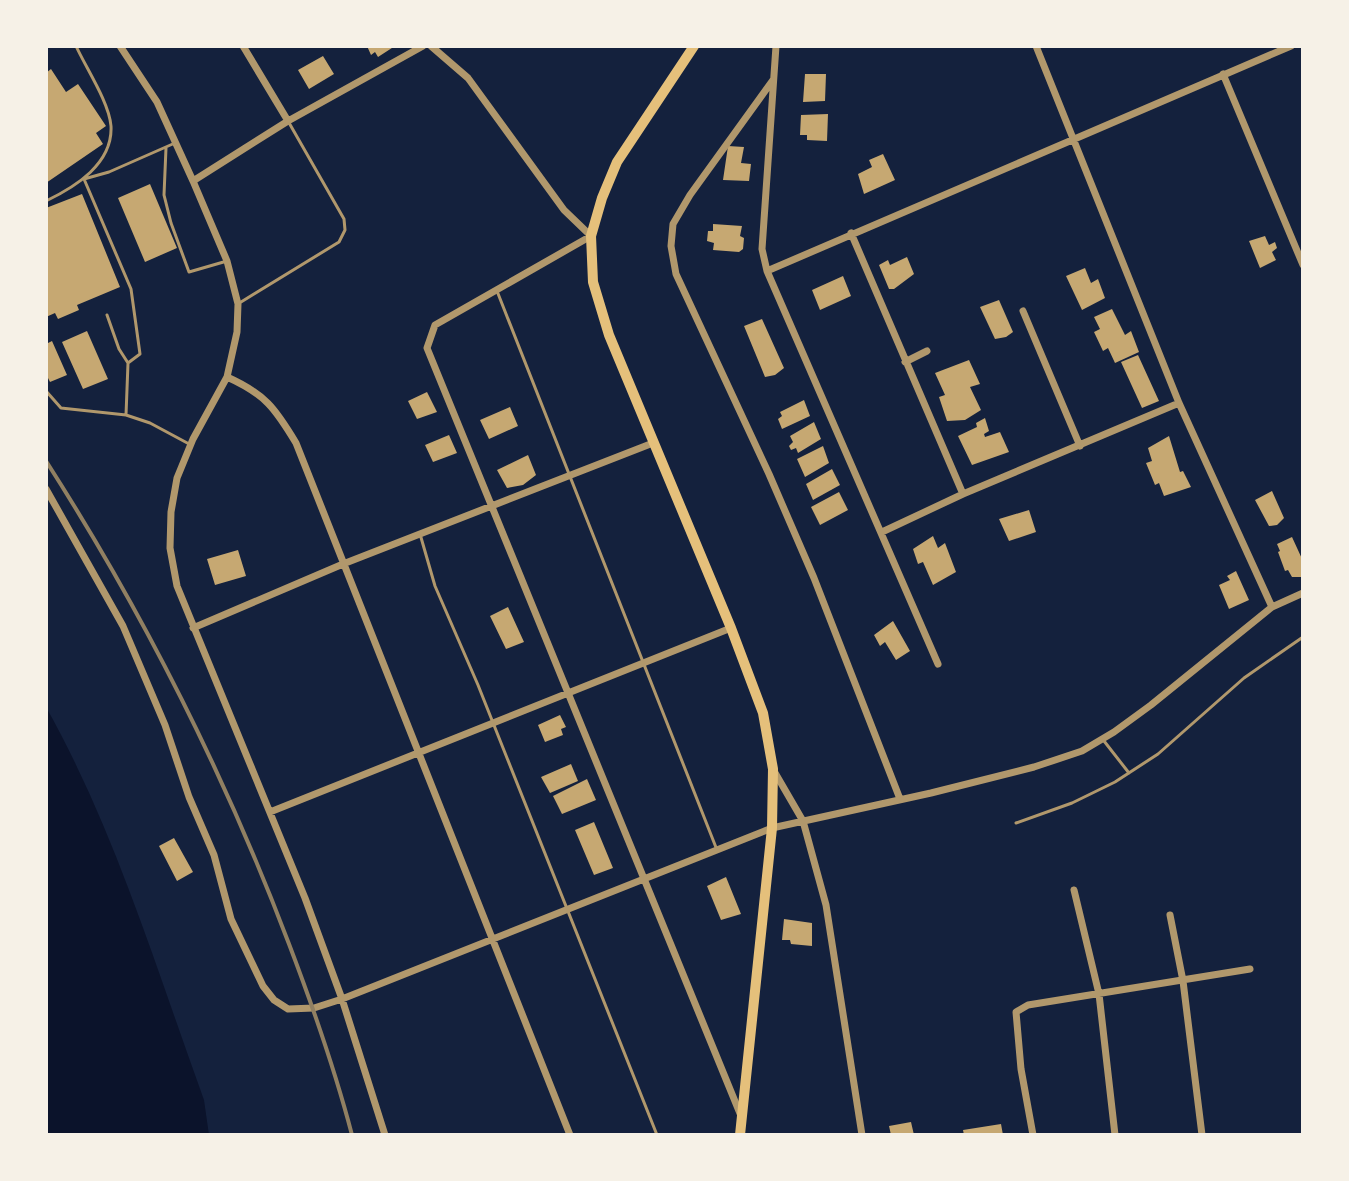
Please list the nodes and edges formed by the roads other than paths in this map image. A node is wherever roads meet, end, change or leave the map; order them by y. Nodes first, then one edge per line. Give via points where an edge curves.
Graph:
1 (76, 46) edge
2 (120, 46) edge
3 (243, 46) edge
4 (423, 46) edge
5 (431, 46) edge
6 (694, 46) edge
7 (776, 46) edge
8 (1036, 46) edge
9 (1291, 46) edge
10 (1223, 74) junction
11 (773, 80) junction
12 (288, 121) junction
13 (1075, 140) junction
14 (175, 143) junction
15 (166, 148) junction
16 (84, 179) junction
17 (193, 181) junction
18 (46, 201) edge
19 (851, 233) junction
20 (591, 236) junction
21 (227, 261) junction
22 (1303, 265) edge
23 (767, 271) junction
24 (497, 290) junction
25 (238, 304) junction
26 (1023, 311) dead end
27 (107, 315) dead end
28 (927, 351) dead end
29 (905, 362) junction
30 (128, 363) junction
31 (227, 377) junction
32 (46, 391) edge
33 (1179, 403) junction
34 (126, 415) junction
35 (653, 443) junction
36 (191, 445) junction
37 (1080, 446) junction
38 (570, 475) junction
39 (46, 489) edge
40 (963, 494) junction
41 (493, 505) junction
42 (882, 532) junction
43 (420, 534) junction
44 (343, 564) junction
45 (1303, 593) edge
46 (1272, 607) junction
47 (193, 628) junction
48 (731, 628) junction
49 (1303, 637) edge
50 (643, 663) junction
51 (938, 664) dead end
52 (568, 692) junction
53 (493, 723) junction
54 (1102, 739) junction
55 (419, 754) junction
56 (773, 769) junction
57 (1129, 773) junction
58 (900, 799) junction
59 (270, 812) junction
60 (803, 821) junction
61 (1016, 823) dead end
62 (772, 828) junction
63 (717, 850) junction
64 (643, 880) junction
65 (1074, 890) dead end
66 (568, 911) junction
67 (1170, 915) dead end
68 (492, 940) junction
69 (1250, 969) dead end
70 (1183, 981) junction
71 (1099, 994) junction
72 (342, 999) junction
73 (741, 1118) junction
74 (385, 1135) edge
75 (570, 1135) edge
76 (657, 1135) edge
77 (740, 1135) edge
78 (862, 1135) edge
79 (1033, 1135) edge
80 (1115, 1135) edge
81 (1202, 1135) edge

1 - 16 lane via 111,123 105,152
2 - 14 street via 157,102
3 - 12 street
4 - 12 street
5 - 20 street via 468,78 564,210
6 - 20 main road via 617,162
7 - 11 street
8 - 13 street
9 - 10 street
10 - 13 street
10 - 22 street
11 - 23 street via 762,249
11 - 58 street via 673,224 673,260 808,565
12 - 17 street
12 - 25 lane via 344,219 345,230 322,254
13 - 19 street
13 - 33 street
14 - 15 lane
14 - 17 street
15 - 16 lane
15 - 21 lane via 164,195 189,272
16 - 18 lane
16 - 30 lane via 131,289 140,354
17 - 21 street
19 - 23 street
19 - 29 street
20 - 24 street
20 - 35 main road via 593,282
21 - 25 street
23 - 42 street
24 - 38 lane
24 - 41 street via 435,325 427,348
25 - 31 street
26 - 37 street
27 - 30 lane
28 - 29 street
29 - 40 street
30 - 34 lane
31 - 36 street
31 - 44 street via 254,389 278,412 296,443
32 - 34 lane via 61,408
33 - 37 street
33 - 46 street
34 - 36 lane
35 - 38 street
35 - 48 main road
36 - 47 street via 177,478 170,548
37 - 40 street
38 - 41 street
38 - 50 lane
39 - 72 street via 123,626 214,855 231,919 263,986 288,1009
40 - 42 street
41 - 43 street
41 - 52 street
42 - 51 street
43 - 44 street
43 - 53 lane via 435,586
44 - 47 street
44 - 55 street
45 - 46 street
46 - 54 street
47 - 59 street
48 - 50 street
48 - 56 main road via 763,713
49 - 57 lane via 1244,678
50 - 52 street
50 - 63 lane
52 - 53 street
52 - 64 street
53 - 55 street
53 - 66 lane
54 - 57 lane
54 - 58 street via 1034,767
55 - 59 street
55 - 68 street
56 - 60 street
56 - 62 main road
57 - 61 lane via 1072,803
58 - 60 street
59 - 72 street
60 - 62 street
60 - 78 street via 826,905
62 - 63 street
62 - 73 main road
63 - 64 street
64 - 66 street
64 - 73 street
65 - 71 street
66 - 68 street
66 - 76 lane
67 - 70 street
68 - 72 street
68 - 75 street
69 - 70 street
70 - 71 street
70 - 81 street
71 - 79 street via 1028,1005 1016,1012
71 - 80 street
72 - 74 street
73 - 77 main road

